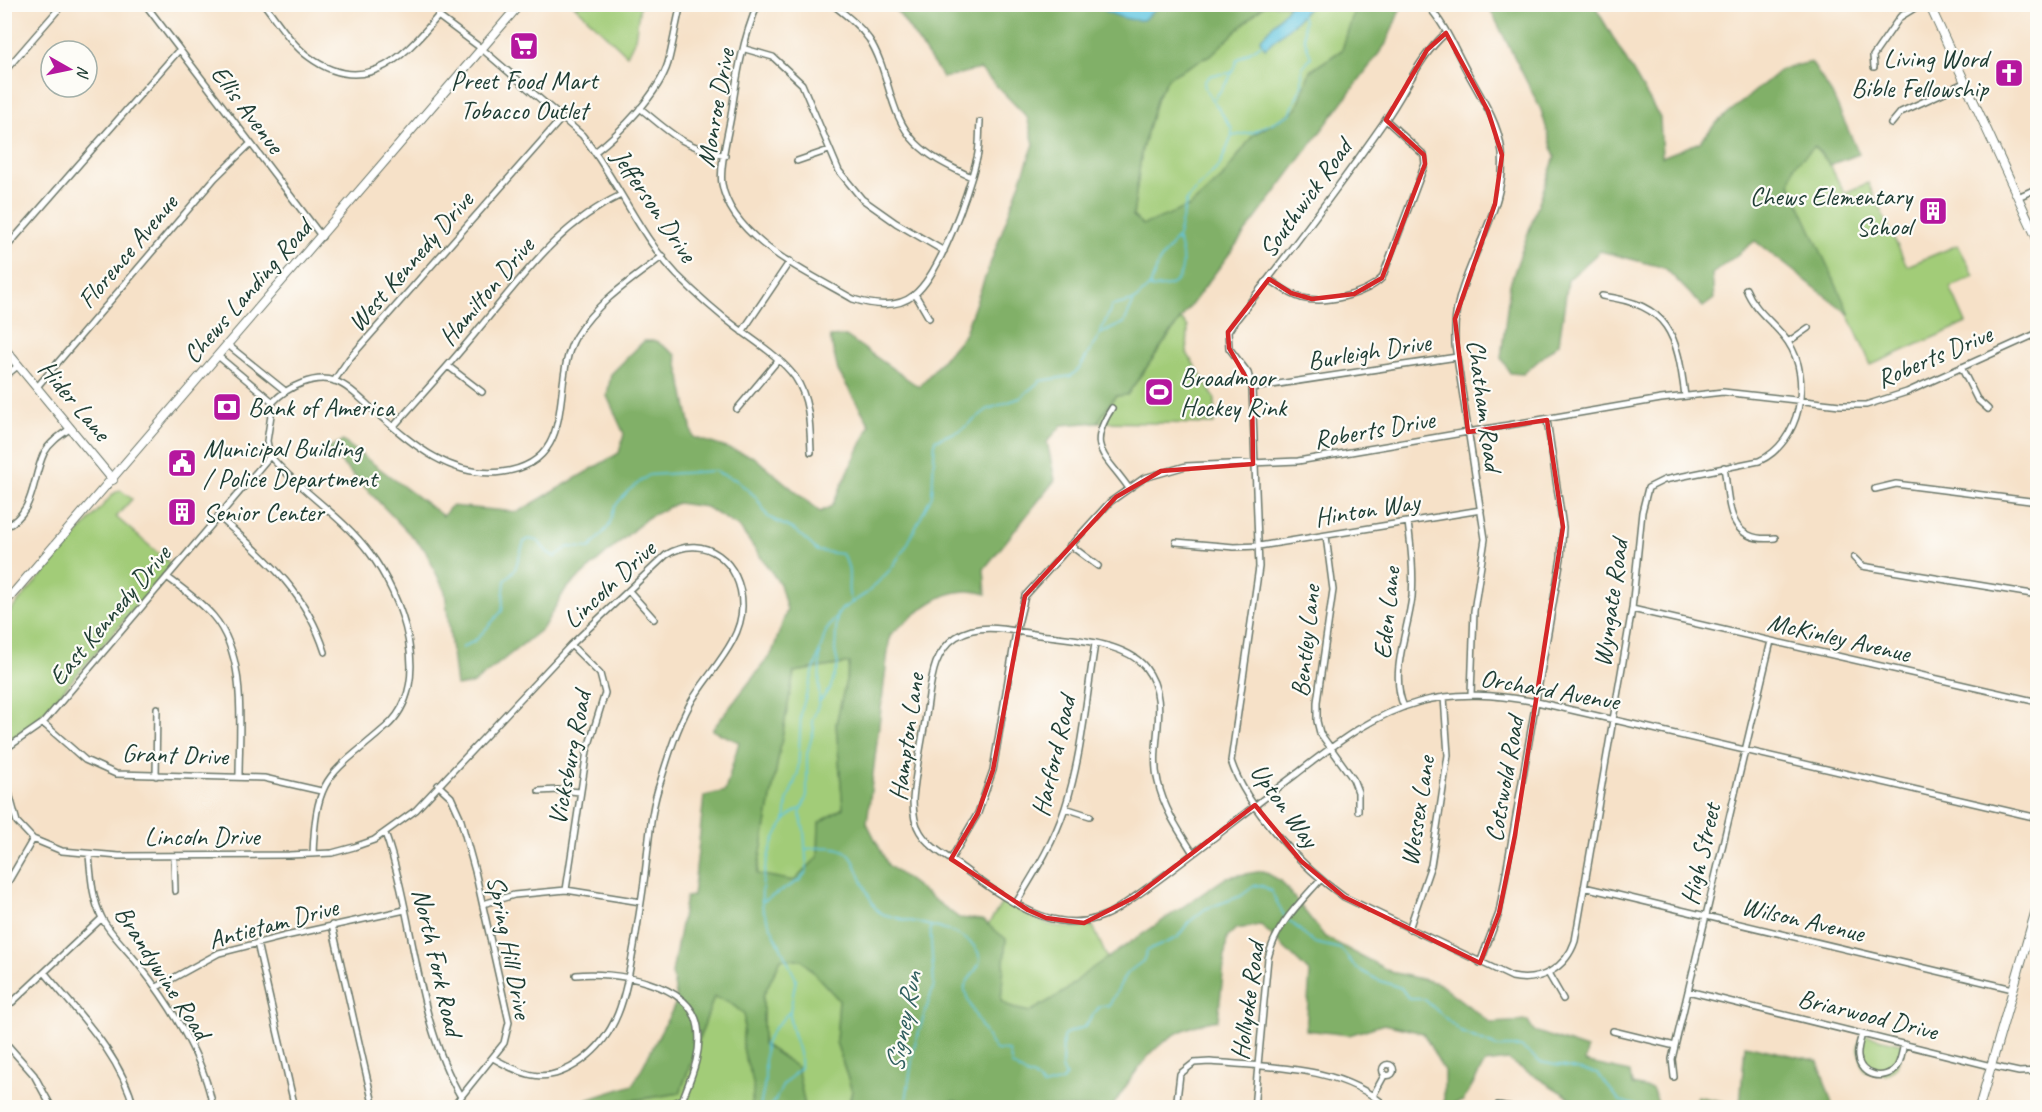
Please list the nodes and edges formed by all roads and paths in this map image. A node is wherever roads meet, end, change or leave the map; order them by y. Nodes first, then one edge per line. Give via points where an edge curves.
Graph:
1 (63, 4) edge
2 (145, 4) edge
3 (264, 4) edge
4 (448, 4) edge
5 (520, 4) edge
6 (681, 4) edge
7 (758, 4) edge
8 (832, 4) edge
9 (1426, 4) edge
10 (1921, 4) edge
11 (1929, 4) edge
12 (438, 16) junction
13 (1446, 33) junction
14 (482, 49) junction
15 (745, 49) junction
16 (179, 50) junction
17 (1874, 67) dead end
18 (4, 72) edge
19 (1964, 83) junction
20 (640, 108) junction
21 (562, 118) junction
22 (1386, 120) junction
23 (980, 122) dead end
24 (1891, 123) dead end
25 (250, 144) junction
26 (829, 150) junction
27 (596, 152) junction
28 (725, 156) junction
29 (798, 161) dead end
30 (971, 177) junction
31 (2037, 188) edge
32 (621, 195) junction
33 (2018, 197) junction
34 (322, 237) junction
35 (2037, 241) edge
36 (4, 250) edge
37 (944, 251) junction
38 (663, 256) junction
39 (790, 261) junction
40 (1269, 279) junction
41 (1746, 289) dead end
42 (915, 294) junction
43 (1602, 296) dead end
44 (929, 318) dead end
45 (1808, 328) dead end
46 (742, 332) junction
47 (2037, 333) edge
48 (1788, 342) junction
49 (228, 345) junction
50 (4, 348) edge
51 (218, 356) junction
52 (1457, 357) junction
53 (779, 359) junction
54 (19, 365) junction
55 (448, 366) junction
56 (1961, 367) junction
57 (4, 377) edge
58 (334, 381) junction
59 (37, 387) junction
60 (1252, 388) junction
61 (284, 390) junction
62 (482, 392) dead end
63 (1685, 396) junction
64 (1800, 401) junction
65 (273, 402) junction
66 (1112, 408) dead end
67 (736, 409) dead end
68 (1988, 409) dead end
69 (1547, 420) junction
70 (393, 427) junction
71 (71, 428) junction
72 (1468, 432) junction
73 (811, 452) dead end
74 (270, 456) junction
75 (1253, 464) junction
76 (1724, 468) junction
77 (113, 480) junction
78 (1128, 488) junction
79 (1875, 489) dead end
80 (2037, 502) edge
81 (1481, 510) junction
82 (218, 516) junction
83 (1408, 522) junction
84 (4, 528) edge
85 (1326, 536) junction
86 (1775, 538) dead end
87 (1176, 542) dead end
88 (1070, 545) junction
89 (1259, 546) junction
90 (1854, 558) dead end
91 (1098, 566) dead end
92 (167, 577) junction
93 (629, 591) junction
94 (2037, 595) edge
95 (4, 604) edge
96 (1632, 609) junction
97 (654, 619) dead end
98 (1016, 632) junction
99 (1772, 641) junction
100 (1095, 644) junction
101 (572, 645) junction
102 (325, 652) dead end
103 (1471, 694) junction
104 (1444, 697) junction
105 (1537, 702) junction
106 (2037, 702) edge
107 (1404, 707) junction
108 (157, 708) dead end
109 (1613, 720) junction
110 (43, 723) junction
111 (1333, 747) junction
112 (4, 750) edge
113 (1745, 750) junction
114 (4, 775) edge
115 (156, 776) junction
116 (239, 777) junction
117 (438, 785) junction
118 (321, 791) junction
119 (538, 791) dead end
120 (580, 792) junction
121 (1255, 805) junction
122 (1065, 808) junction
123 (1358, 811) dead end
124 (1090, 816) dead end
125 (2037, 818) edge
126 (385, 833) junction
127 (33, 840) junction
128 (1193, 853) junction
129 (313, 854) junction
130 (89, 855) junction
131 (174, 856) junction
132 (951, 859) junction
133 (1320, 880) junction
134 (1584, 887) junction
135 (4, 889) edge
136 (566, 890) junction
137 (175, 891) dead end
138 (641, 902) junction
139 (1016, 903) junction
140 (2037, 903) edge
141 (483, 904) junction
142 (405, 910) junction
143 (1706, 916) junction
144 (102, 918) junction
145 (332, 926) junction
146 (1409, 929) junction
147 (257, 943) junction
148 (1480, 963) junction
149 (45, 973) junction
150 (1548, 973) junction
151 (576, 975) dead end
152 (630, 977) junction
153 (157, 987) junction
154 (2013, 988) junction
155 (1688, 991) junction
156 (1563, 999) dead end
157 (4, 1010) edge
158 (1613, 1031) dead end
159 (1862, 1034) junction
160 (4, 1041) edge
161 (1904, 1044) junction
162 (1675, 1046) junction
163 (494, 1058) junction
164 (1257, 1066) junction
165 (1991, 1066) junction
166 (2037, 1071) edge
167 (1385, 1074) dead end
168 (1674, 1077) dead end
169 (1374, 1094) junction
170 (461, 1097) junction
171 (1498, 1105) dead end
172 (52, 1107) edge
173 (134, 1107) edge
174 (213, 1107) edge
175 (295, 1107) edge
176 (374, 1107) edge
177 (452, 1107) edge
178 (648, 1107) edge
179 (1176, 1107) edge
180 (1254, 1107) edge
181 (1388, 1107) edge
182 (1519, 1107) edge
183 (1979, 1107) edge

1 - 18 street
2 - 16 street, Ellis Avenue
3 - 12 street via 307,56 340,72 364,74 382,69 405,54
4 - 12 street
5 - 14 main road, Chews Landing Road
6 - 20 street via 668,64
7 - 15 street, Monroe Drive
8 - 30 street via 870,40 891,99 915,143
9 - 13 street, Chatham Road
10 - 17 street via 1900,17 1873,56
11 - 19 main road
12 - 14 street, Jefferson Drive
13 - 22 street, Southwick Road via 1427,50
13 - 52 street, Chatham Road via 1497,130 1502,155 1495,204 1458,303
14 - 21 street, Jefferson Drive
14 - 34 main road, Chews Landing Road
15 - 26 street via 773,57 802,84
15 - 28 street, Monroe Drive
16 - 25 street, Ellis Avenue
16 - 36 street
19 - 24 street via 1901,112
19 - 33 main road
20 - 27 street
20 - 28 street via 691,147
21 - 27 street, Jefferson Drive
21 - 58 street, West Kennedy Drive via 349,358
22 - 40 street, Southwick Road
22 - 40 street via 1424,155 1425,164 1382,278 1354,294 1312,299 1290,293
23 - 30 street, Monroe Drive via 978,156
25 - 34 street, Ellis Avenue
25 - 59 street, Florence Avenue via 215,178
26 - 29 street
26 - 37 street via 838,171 862,199
27 - 32 street, Jefferson Drive
28 - 39 street, Monroe Drive via 722,183 731,207 752,235
30 - 37 street, Monroe Drive
31 - 33 street
32 - 38 street, Jefferson Drive
32 - 55 street, Hamilton Drive via 571,224
33 - 35 main road
34 - 49 main road, Chews Landing Road
37 - 42 street, Monroe Drive via 931,276
38 - 46 street, Jefferson Drive via 677,275
38 - 70 street via 610,296 574,338 562,385 557,430 534,459 504,472 471,471 436,459
39 - 42 street, Monroe Drive via 866,303 889,305
39 - 46 street
40 - 60 street, Southwick Road via 1228,332 1229,348 1248,373
41 - 48 street, Wyngate Road via 1751,303
42 - 44 street
43 - 63 street via 1636,302 1652,310 1665,325 1675,342
45 - 48 street
46 - 53 street, Jefferson Drive
47 - 56 street, Roberts Drive
48 - 64 street, Wyngate Road via 1800,368
49 - 51 main road, Chews Landing Road
49 - 61 street
50 - 54 main road, Hider Lane
51 - 65 street
51 - 77 main road, Chews Landing Road
52 - 60 street, Burleigh Drive
52 - 72 street, Chatham Road
53 - 67 street
53 - 73 street, Jefferson Drive via 796,379 804,397
54 - 57 street
54 - 59 main road, Hider Lane
55 - 62 street
55 - 70 street, Hamilton Drive
56 - 64 street, Roberts Drive via 1907,392 1866,405
56 - 68 street via 1977,399
58 - 61 street via 316,380
58 - 70 street via 352,391
59 - 71 main road, Hider Lane
60 - 75 street, Upton Way
61 - 65 street
63 - 64 street, Roberts Drive via 1723,392
63 - 69 street, Roberts Drive
64 - 76 street, Wyngate Road via 1787,439 1776,452 1759,461
65 - 74 street via 267,441
66 - 78 street via 1097,438
69 - 72 street, Roberts Drive
69 - 105 street, Cotswold Road via 1563,526
71 - 77 main road, Hider Lane
71 - 84 street via 50,443 27,509 15,523
72 - 75 street, Roberts Drive via 1343,454
72 - 81 street, Chatham Road
74 - 82 street, East Kennedy Drive
74 - 118 street via 368,551 398,606 411,649 409,688 402,706 389,724 335,770
75 - 78 street, Roberts Drive via 1186,466 1161,471
75 - 89 street, Upton Way
76 - 86 street via 1736,526 1750,537
76 - 96 street, Wyngate Road via 1664,480 1648,488
77 - 95 main road, Chews Landing Road
78 - 88 street, Roberts Drive
79 - 80 street via 1896,484
81 - 83 street, Hinton Way
81 - 103 street, Chatham Road via 1485,538 1474,611
82 - 92 street, East Kennedy Drive
82 - 102 street via 273,565 296,592 316,623
83 - 85 street, Hinton Way
83 - 107 street, Eden Lane via 1413,572 1398,695
85 - 89 street, Hinton Way
85 - 111 street, Bentley Lane via 1333,590 1317,721 1320,732
87 - 89 street, Hinton Way
88 - 91 street
88 - 98 street, Roberts Drive via 1025,596
89 - 121 street, Upton Way via 1258,589 1232,761 1237,779
90 - 94 street via 1862,566
92 - 110 street, East Kennedy Drive
92 - 116 street via 213,616 227,639 236,668
93 - 97 street
93 - 101 street, Lincoln Drive
93 - 138 street, Lincoln Drive via 666,555 678,548 702,547 716,552 732,570 740,586 742,606 737,632 703,682 678,729 658,786
96 - 99 street, McKinley Avenue
96 - 109 street, Wyngate Road
98 - 100 street, Hampton Lane
98 - 132 street, Roberts Drive via 993,770 978,813
98 - 132 street, Hampton Lane via 978,628 967,631 947,645 933,670 914,792 914,817 920,833
99 - 106 street, McKinley Avenue
99 - 113 street, High Street
100 - 122 street, Harford Road
100 - 128 street, Hampton Lane via 1132,656 1144,665 1154,682 1161,714 1157,781 1169,815
101 - 117 street, Lincoln Drive
101 - 120 street, Vicksburg Road via 600,674 605,693 587,751
103 - 104 street, Orchard Avenue
103 - 105 street, Orchard Avenue
104 - 107 street, Orchard Avenue
104 - 146 street, Wessex Lane via 1448,755 1441,802 1431,865
105 - 109 street, Orchard Avenue
105 - 148 street, Cotswold Road via 1499,913
107 - 111 street, Orchard Avenue via 1378,717
108 - 115 street
109 - 113 street, Orchard Avenue
109 - 134 street, Wyngate Road
110 - 112 street, East Kennedy Drive
110 - 115 street, Grant Drive via 85,760 101,768 130,777
111 - 121 street, Orchard Avenue
111 - 123 street, Bentley Lane via 1353,778
113 - 125 street, Orchard Avenue
113 - 143 street, High Street
114 - 127 street via 17,822
115 - 116 street, Grant Drive
116 - 118 street, Grant Drive via 288,782
117 - 126 street, Lincoln Drive via 416,810
117 - 141 street, Spring Hill Drive via 458,811
118 - 129 street
119 - 120 street
120 - 136 street, Vicksburg Road
121 - 128 street, Orchard Avenue
121 - 133 street, Upton Way
122 - 124 street
122 - 139 street, Harford Road
126 - 129 street, Lincoln Drive via 354,847
126 - 142 street, North Fork Road
127 - 130 street, Lincoln Drive via 50,848
127 - 135 street
128 - 139 street, Orchard Avenue via 1112,913 1084,923 1046,918
129 - 131 street, Lincoln Drive
130 - 131 street, Lincoln Drive
130 - 144 street, Brandywine Road
131 - 137 street
132 - 139 street, Orchard Avenue
133 - 146 street, Upton Way via 1344,897
133 - 164 street, Hollyoke Road via 1273,939
134 - 143 street, Wilson Avenue
134 - 150 street, Wyngate Road via 1572,949
136 - 138 street
136 - 141 street via 514,895
138 - 152 street, Lincoln Drive
140 - 154 main road
141 - 163 street, Spring Hill Drive via 509,1022 504,1043
142 - 145 street, Antietam Drive
142 - 170 street, North Fork Road via 440,1058
143 - 154 street, Wilson Avenue
143 - 155 street, High Street
144 - 149 street
144 - 153 street, Brandywine Road
145 - 147 street, Antietam Drive
145 - 176 street
146 - 148 street, Upton Way
147 - 153 street, Antietam Drive via 219,954
147 - 175 street
148 - 150 street, Upton Way via 1520,979
149 - 157 street
149 - 173 street via 85,1020 116,1066
150 - 156 street
151 - 152 street
152 - 163 street, Lincoln Drive via 617,1019 602,1042 571,1068 558,1074 529,1076
152 - 178 street via 683,1002 694,1015 698,1029 699,1052 683,1098
153 - 174 street, Brandywine Road via 195,1055
154 - 165 main road
155 - 159 street, Briarwood Drive
155 - 162 street, High Street
158 - 162 street
159 - 161 street, Briarwood Drive
159 - 161 street via 1859,1061 1864,1070 1874,1075 1886,1075 1898,1066
160 - 172 street via 34,1075
161 - 165 street, Briarwood Drive
162 - 168 street, High Street via 1671,1059
163 - 170 street, Spring Hill Drive
164 - 169 street via 1329,1076
164 - 179 street via 1210,1062 1191,1065 1180,1074
164 - 180 street, Hollyoke Road
165 - 166 street, Briarwood Drive
165 - 183 main road
167 - 169 street
169 - 181 street
170 - 177 street, Spring Hill Drive
171 - 182 street

